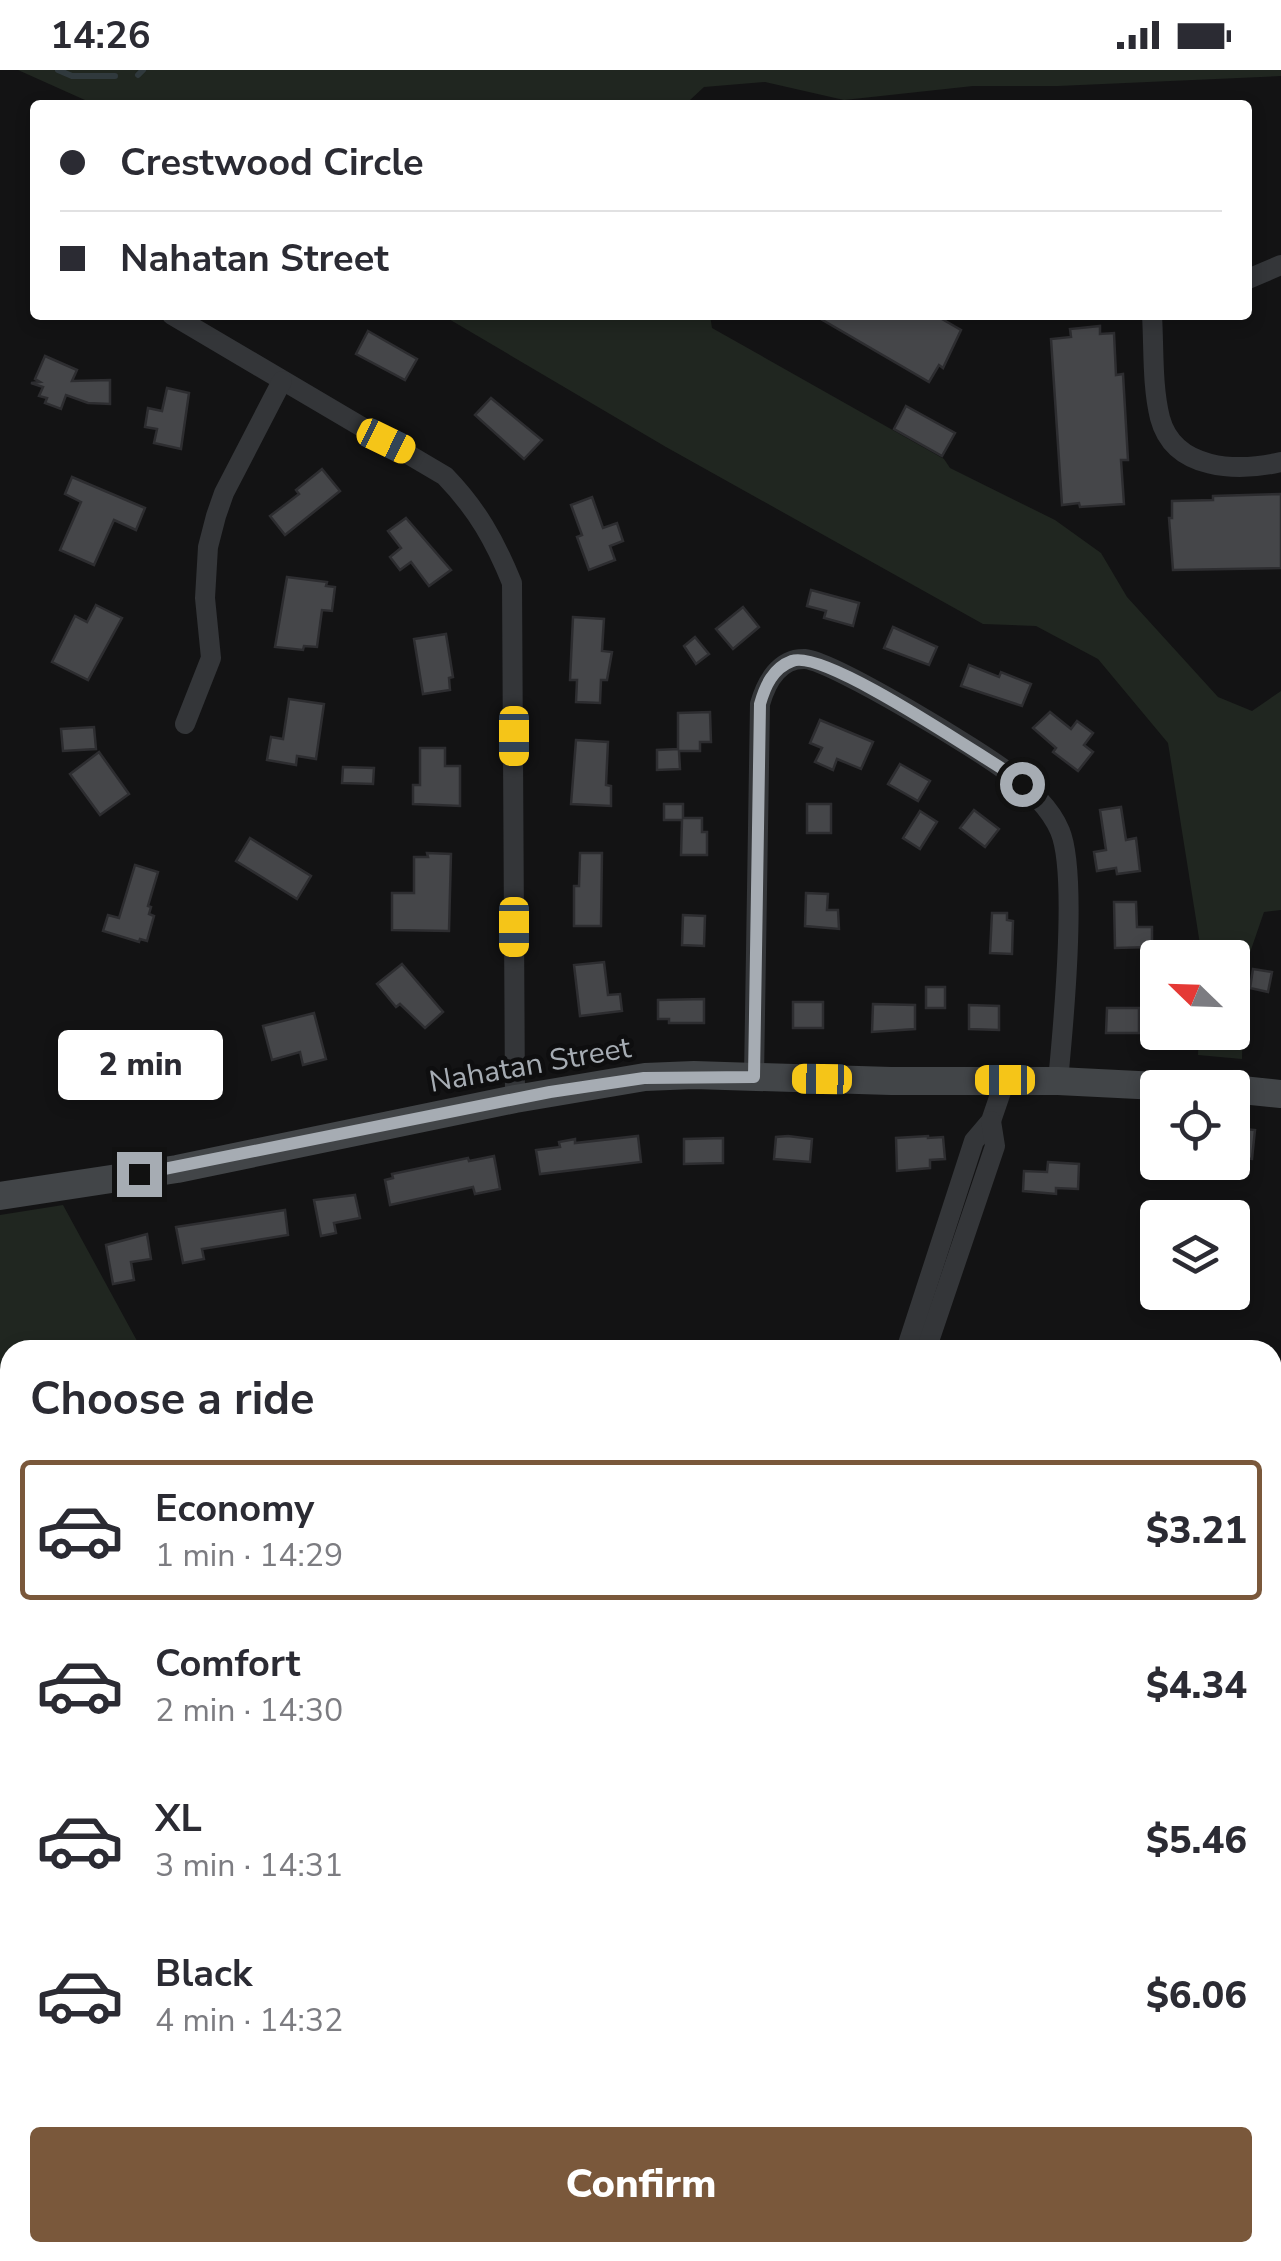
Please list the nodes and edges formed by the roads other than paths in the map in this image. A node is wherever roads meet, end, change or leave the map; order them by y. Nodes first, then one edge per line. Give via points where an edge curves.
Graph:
1 (1281, 265) edge
2 (1252, 276) edge
3 (180, 320) edge
4 (1152, 320) edge
5 (282, 380) junction
6 (1281, 462) edge
7 (185, 724) dead end
8 (754, 1077) junction
9 (1005, 1080) junction
10 (1058, 1081) junction
11 (1140, 1085) edge
12 (1250, 1091) edge
13 (1281, 1094) edge
14 (515, 1099) junction
15 (991, 1121) junction
16 (0, 1196) edge
17 (909, 1340) edge
18 (929, 1340) edge

1 - 2 street
3 - 5 street
4 - 6 street via 1159,414 1173,442 1214,466
5 - 7 street via 216,516 204,598 210,658
5 - 14 street via 445,476 473,504 512,582
8 - 9 main road, Nahatan Street
8 - 10 street via 760,704 777,671 806,659 840,671 1006,771 1038,798 1060,831 1068,894
8 - 14 main road, Nahatan Street via 644,1078
9 - 10 main road, Nahatan Street
9 - 15 street
10 - 11 main road, Nahatan Street
12 - 13 main road
14 - 16 main road, Nahatan Street via 177,1169
15 - 17 street via 974,1141
15 - 18 street via 994,1146

